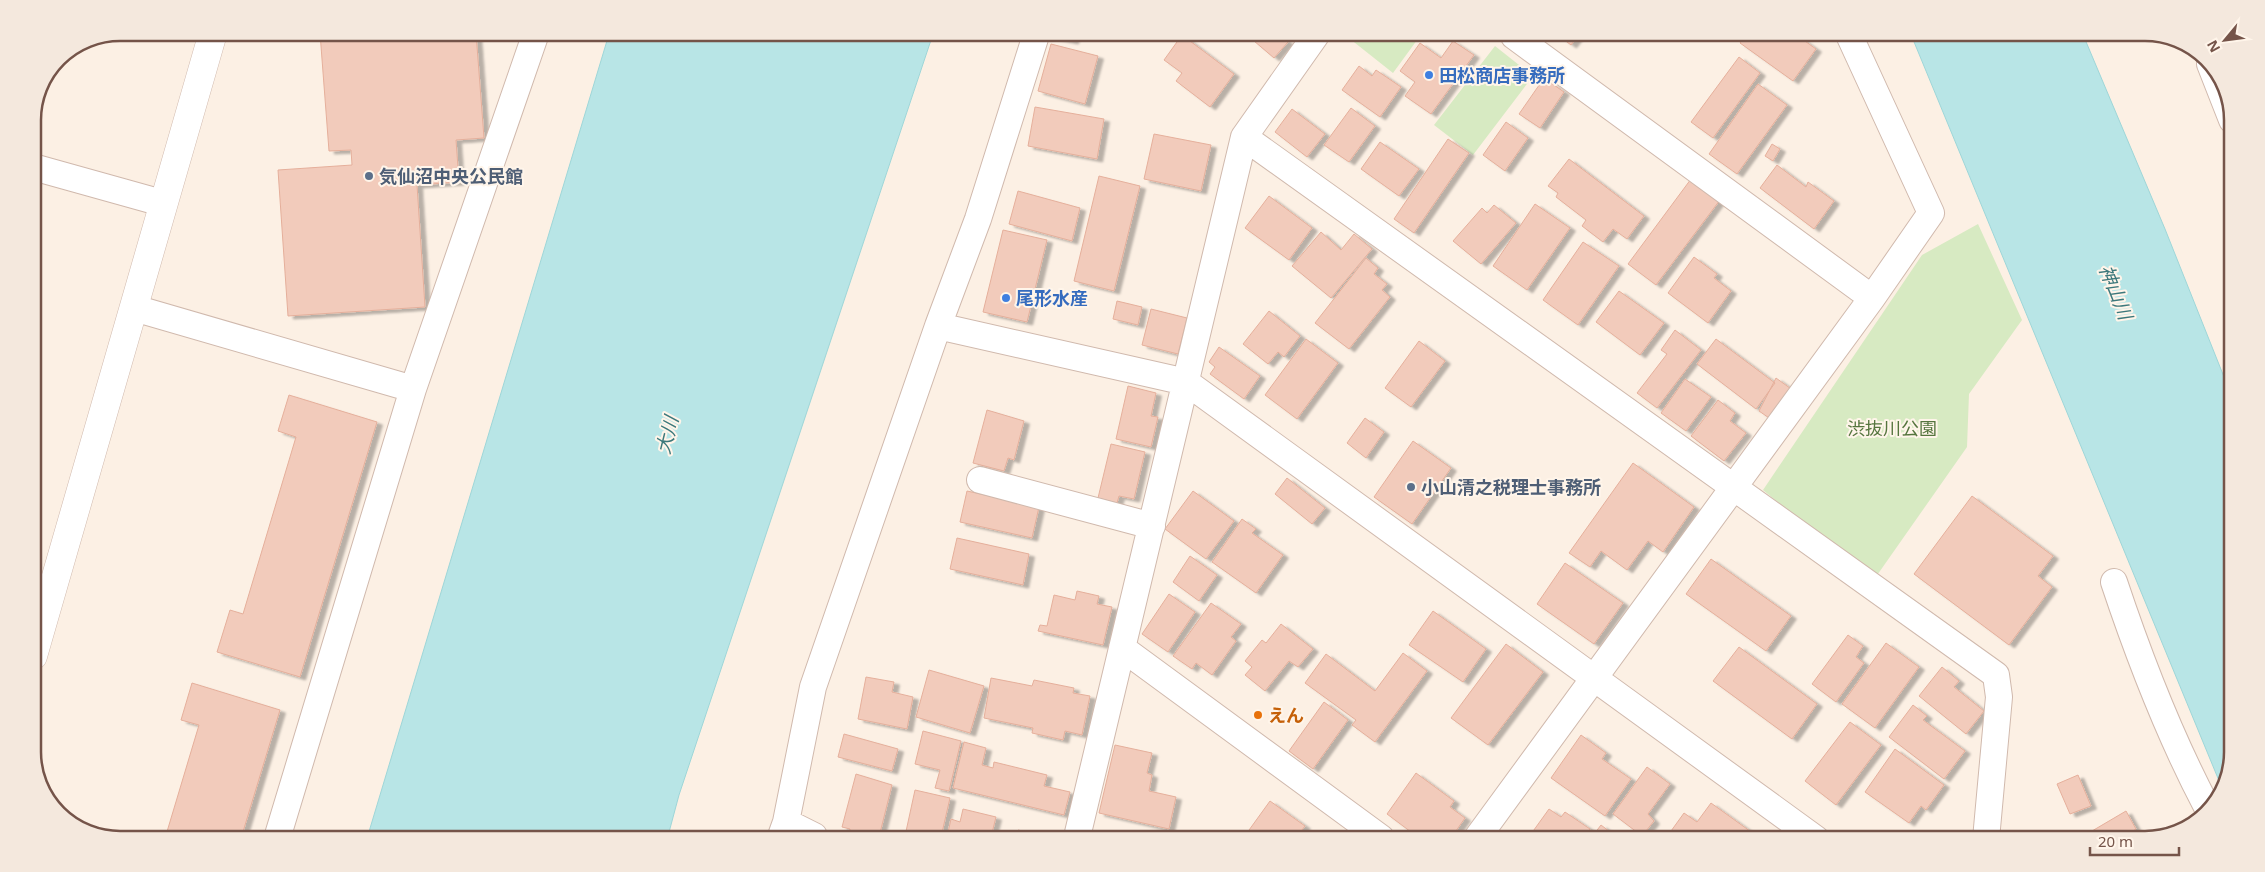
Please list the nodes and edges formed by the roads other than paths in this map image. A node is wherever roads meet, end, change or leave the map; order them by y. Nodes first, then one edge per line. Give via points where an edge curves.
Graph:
1 (211, 41) edge
2 (534, 41) edge
3 (1034, 41) edge
4 (1307, 41) edge
5 (1521, 41) edge
6 (1852, 41) edge
7 (1244, 137) junction
8 (41, 169) edge
9 (162, 203) junction
10 (1872, 298) junction
11 (134, 308) junction
12 (938, 326) junction
13 (1186, 382) junction
14 (413, 389) junction
15 (980, 480) dead end
16 (1733, 489) junction
17 (1152, 526) junction
18 (2114, 582) dead end
19 (41, 628) edge
20 (1122, 648) junction
21 (1593, 678) junction
22 (2205, 803) edge
23 (784, 829) edge
24 (279, 831) edge
25 (1078, 831) edge
26 (1371, 831) edge
27 (1482, 831) edge
28 (1805, 831) edge
29 (1987, 831) edge

1 - 9 street
2 - 14 street
3 - 12 street via 978,220
4 - 7 street
5 - 10 street
6 - 10 street via 1931,213
7 - 13 street
7 - 16 street
8 - 9 street
9 - 11 street
10 - 16 street
11 - 14 street
11 - 19 street
12 - 13 street
12 - 23 street via 813,687
13 - 17 street
13 - 21 street
14 - 24 street
15 - 17 street
16 - 21 street
16 - 29 street via 1996,675 1999,697
17 - 20 street
18 - 22 street via 2135,646 2173,738
20 - 25 street
20 - 26 street
21 - 27 street
21 - 28 street

